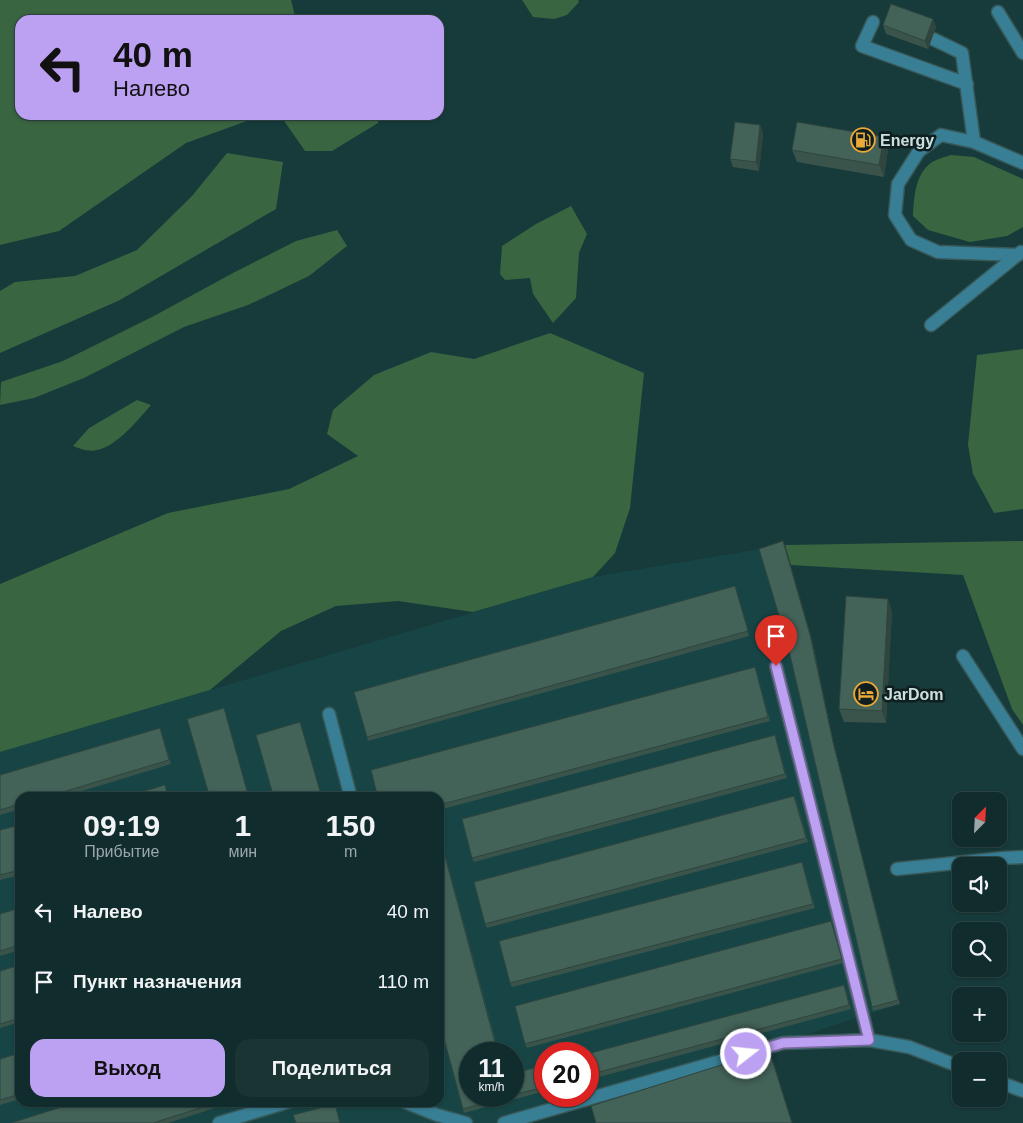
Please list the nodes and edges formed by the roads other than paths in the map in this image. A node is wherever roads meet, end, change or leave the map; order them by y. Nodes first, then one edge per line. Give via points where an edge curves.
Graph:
1 (998, 12) dead end
2 (873, 22) dead end
3 (933, 39) dead end
4 (1023, 53) edge
5 (967, 84) junction
6 (974, 142) junction
7 (1023, 163) edge
8 (1021, 253) edge
9 (931, 325) dead end
10 (963, 656) dead end
11 (776, 666) dead end
12 (329, 714) dead end
13 (1023, 749) edge
14 (349, 792) edge
15 (1023, 857) edge
16 (897, 869) dead end
17 (869, 1040) junction
18 (952, 1064) edge
19 (1007, 1085) edge
20 (1023, 1091) edge
21 (272, 1107) edge
22 (435, 1109) edge
23 (219, 1123) edge
24 (466, 1123) edge
25 (504, 1123) edge

1 - 4 lane
2 - 5 lane via 862,46
3 - 5 lane via 962,53
5 - 6 lane
6 - 7 lane
6 - 8 lane via 940,135 919,151 898,184 895,215 911,240 938,252
8 - 9 lane
10 - 13 lane
11 - 17 lane
12 - 14 lane
15 - 16 lane
17 - 18 lane via 909,1047
17 - 25 lane via 783,1043
19 - 20 lane
21 - 23 lane
22 - 24 lane

